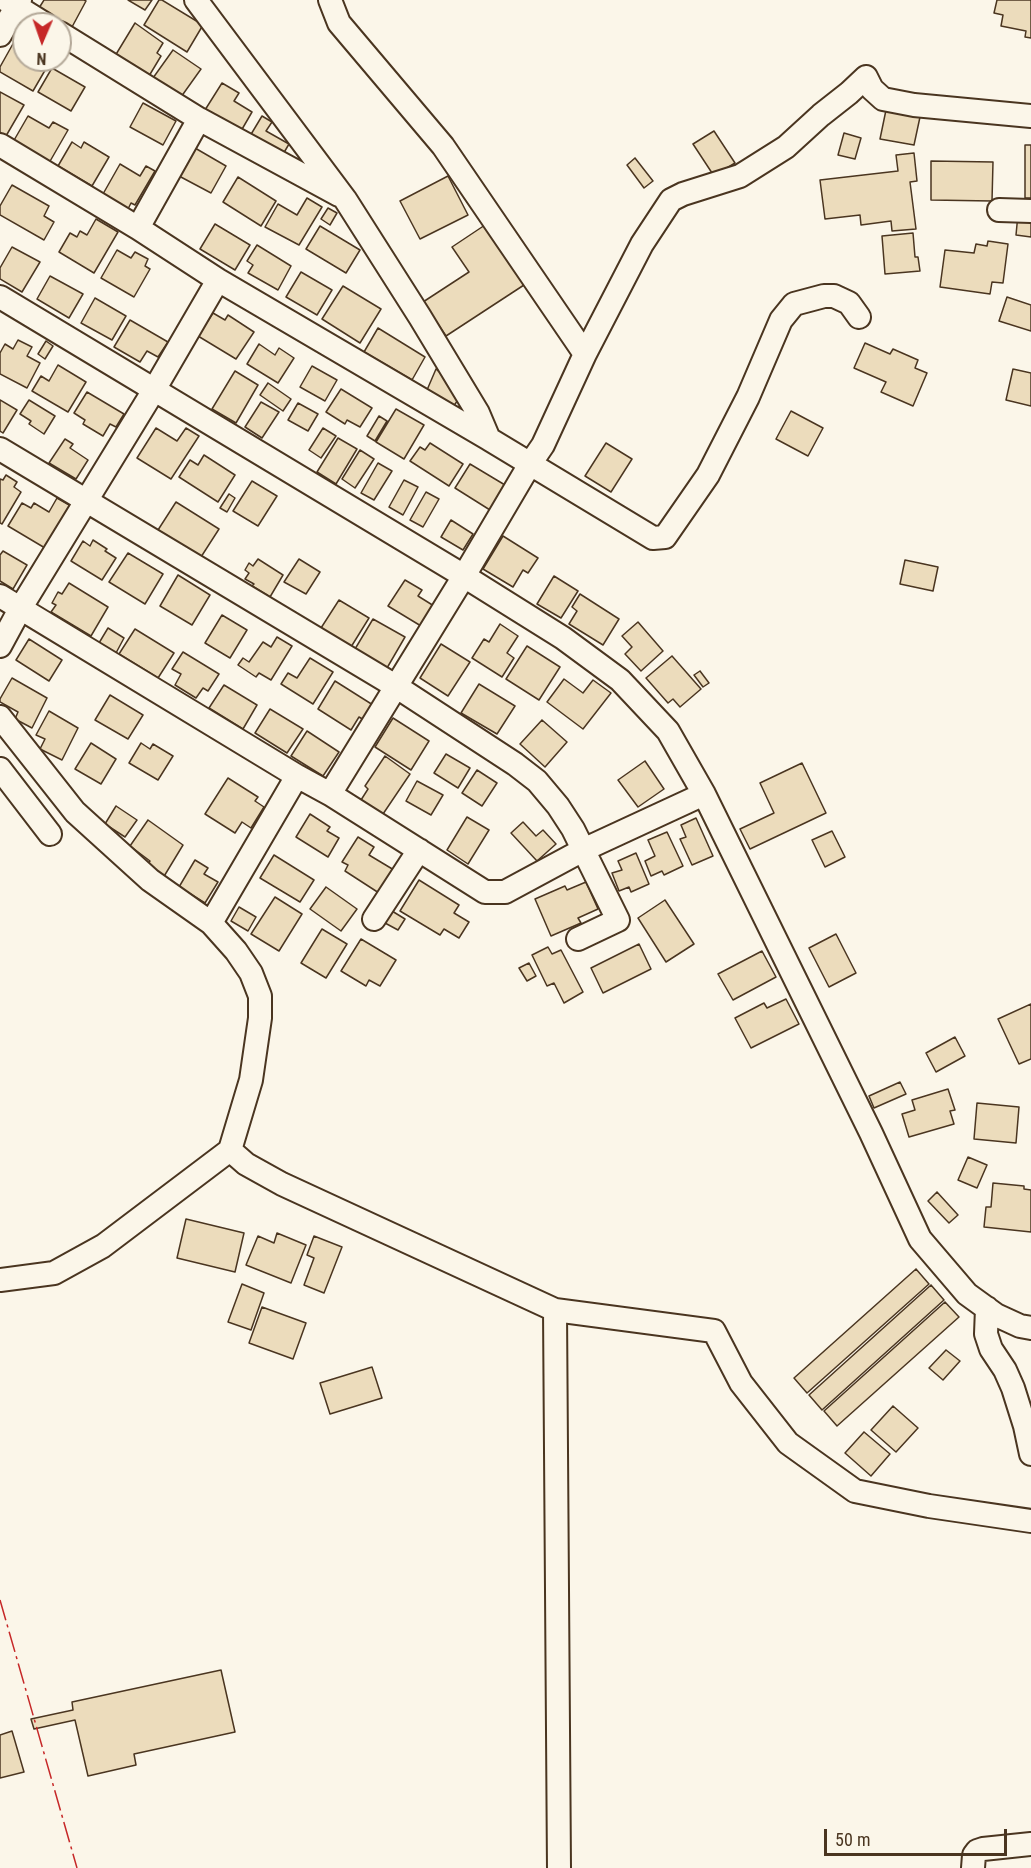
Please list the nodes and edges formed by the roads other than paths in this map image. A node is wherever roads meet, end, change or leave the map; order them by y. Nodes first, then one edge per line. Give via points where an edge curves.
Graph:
1 (196, 0) edge
2 (330, 0) edge
3 (14, 2) edge
4 (28, 12) edge
5 (0, 35) edge
6 (72, 40) edge
7 (1031, 116) edge
8 (199, 118) junction
9 (0, 145) edge
10 (345, 199) junction
11 (999, 210) dead end
12 (1031, 211) edge
13 (138, 228) junction
14 (219, 280) junction
15 (0, 297) edge
16 (859, 317) dead end
17 (585, 354) junction
18 (154, 390) junction
19 (489, 439) junction
20 (0, 449) edge
21 (530, 464) junction
22 (86, 502) junction
23 (464, 576) junction
24 (0, 596) edge
25 (20, 609) junction
26 (0, 646) edge
27 (397, 687) junction
28 (0, 717) edge
29 (0, 769) edge
30 (297, 777) junction
31 (330, 794) junction
32 (704, 794) junction
33 (50, 834) dead end
34 (419, 850) junction
35 (583, 850) junction
36 (374, 919) dead end
37 (211, 923) junction
38 (578, 939) dead end
39 (230, 1150) junction
40 (0, 1280) edge
41 (987, 1308) junction
42 (555, 1310) junction
43 (1031, 1328) edge
44 (1031, 1454) edge
45 (1031, 1521) edge
46 (1031, 1844) edge
47 (559, 1868) edge
48 (973, 1868) edge

1 - 10 street
2 - 17 street via 339,23 443,146
3 - 4 street
3 - 5 street
6 - 8 street
7 - 17 street via 883,99 866,76 786,147 740,176 671,200 642,244
8 - 10 street
8 - 13 street
9 - 13 street
10 - 19 street via 472,403
11 - 12 street
13 - 14 street
14 - 18 street
14 - 19 street
15 - 18 street
16 - 21 street via 849,303 834,296 794,304 781,320 708,475 664,537 653,538
17 - 21 street via 543,445
18 - 22 street
18 - 23 street
19 - 21 street
20 - 22 street
21 - 23 street
22 - 25 street
22 - 27 street
23 - 27 street
23 - 32 street via 563,638 620,680 668,731
24 - 25 street
25 - 26 street
25 - 30 street
27 - 31 street
27 - 35 street via 537,781 558,806
28 - 37 street via 75,812 150,880
29 - 33 street
30 - 31 street
30 - 37 street
31 - 34 street
32 - 35 street
32 - 41 street via 920,1239 967,1294
34 - 35 street via 485,892 505,892
34 - 36 street
35 - 38 street via 618,920
37 - 39 street via 241,958 260,996 251,1080
39 - 40 street via 103,1246 54,1273
39 - 42 street via 282,1184
41 - 43 street
41 - 44 street via 988,1341 1017,1398
42 - 45 street via 714,1330 741,1383 788,1443 855,1491
42 - 47 street
46 - 48 street via 976,1851

